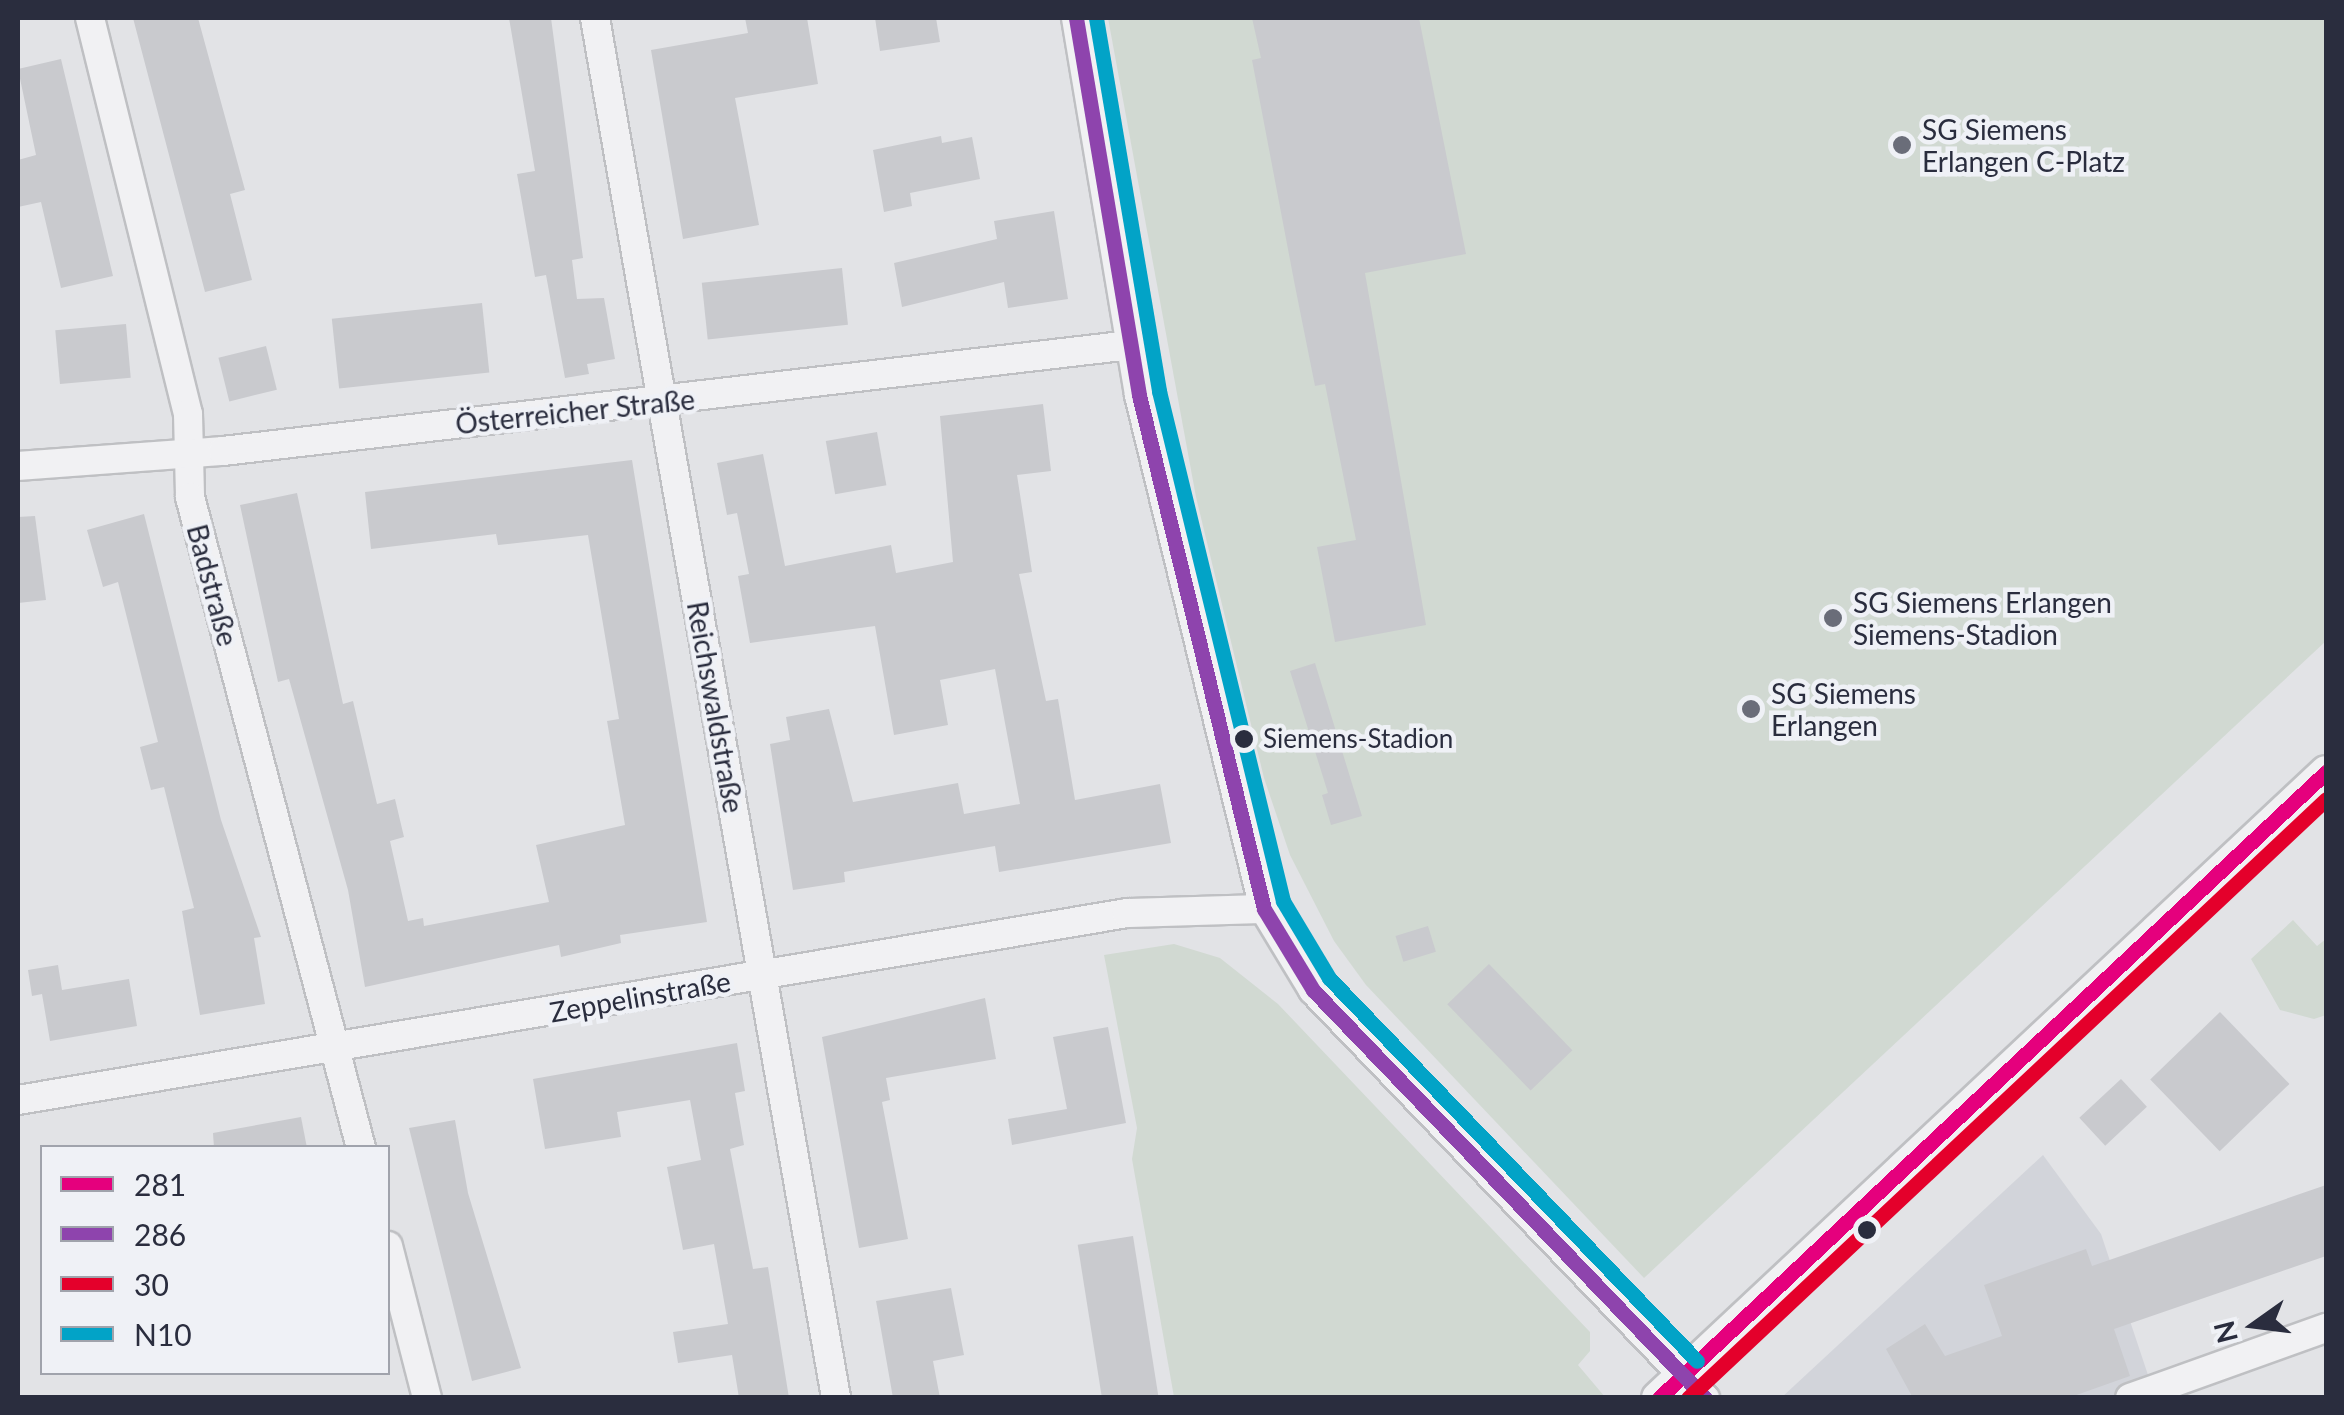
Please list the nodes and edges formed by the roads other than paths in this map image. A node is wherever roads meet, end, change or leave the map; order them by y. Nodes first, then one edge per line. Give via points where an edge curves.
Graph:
1 (90, 18) edge
2 (595, 18) edge
3 (1076, 18) edge
4 (1132, 346) junction
5 (662, 400) junction
6 (189, 454) junction
7 (18, 466) edge
8 (2326, 772) edge
9 (1264, 909) junction
10 (762, 975) junction
11 (334, 1047) junction
12 (18, 1100) edge
13 (360, 1145) edge
14 (390, 1254) edge
15 (2326, 1328) edge
16 (1694, 1386) edge
17 (428, 1398) edge
18 (836, 1398) edge
19 (1658, 1398) edge
20 (2130, 1398) edge

1 - 6 street, Badstraße via 188,414
2 - 5 street, Reichswaldstraße
3 - 4 street
4 - 5 street, Österreicher Straße
4 - 9 street
5 - 6 street, Österreicher Straße
5 - 10 street, Reichswaldstraße
6 - 7 street, Österreicher Straße
6 - 11 street, Badstraße via 190,497
8 - 16 street
9 - 10 street, Zeppelinstraße via 1128,913
9 - 16 street via 1312,990
10 - 11 street, Zeppelinstraße
10 - 18 street, Reichswaldstraße
11 - 12 street, Zeppelinstraße
11 - 13 street, Badstraße
14 - 17 street
15 - 20 street
16 - 19 street

